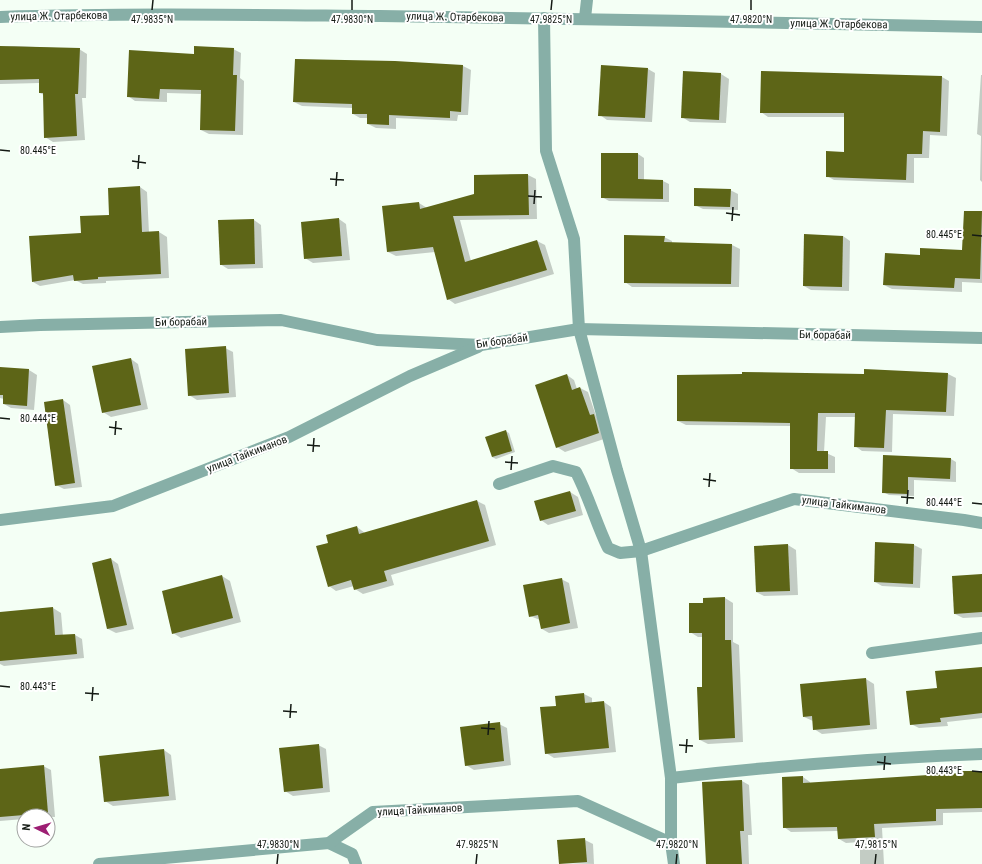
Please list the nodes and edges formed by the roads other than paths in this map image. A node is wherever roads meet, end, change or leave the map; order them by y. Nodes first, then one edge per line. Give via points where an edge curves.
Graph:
1 (587, 0) edge
2 (0, 17) edge
3 (544, 18) junction
4 (586, 18) junction
5 (982, 28) edge
6 (0, 327) edge
7 (580, 329) junction
8 (982, 338) edge
9 (481, 345) junction
10 (499, 484) dead end
11 (0, 520) edge
12 (982, 524) edge
13 (641, 551) junction
14 (982, 638) edge
15 (872, 653) dead end
16 (982, 754) edge
17 (671, 778) junction
18 (329, 843) junction
19 (670, 843) junction
20 (99, 864) edge
21 (356, 864) edge
22 (674, 864) edge

1 - 4 street
2 - 3 street, улица Ж. Отарбекова via 200,14
3 - 4 street, улица Ж. Отарбекова
3 - 7 street via 546,151 574,239
4 - 5 street, улица Ж. Отарбекова
6 - 9 street, Би борабай via 280,320 377,340
7 - 8 street, Би борабай
7 - 9 street, Би борабай
7 - 13 street
9 - 11 street, улица Тайкиманов via 410,376 289,437 114,506
10 - 13 street, улица Тайкиманов via 553,466 576,472 608,548 620,553
12 - 13 street, улица Тайкиманов via 794,499
13 - 17 street
14 - 15 street
16 - 17 street via 912,756 781,766
17 - 19 street
18 - 19 street, улица Тайкиманов via 373,812 578,801
18 - 20 street, улица Тайкиманов
18 - 21 street via 352,854
19 - 22 street

